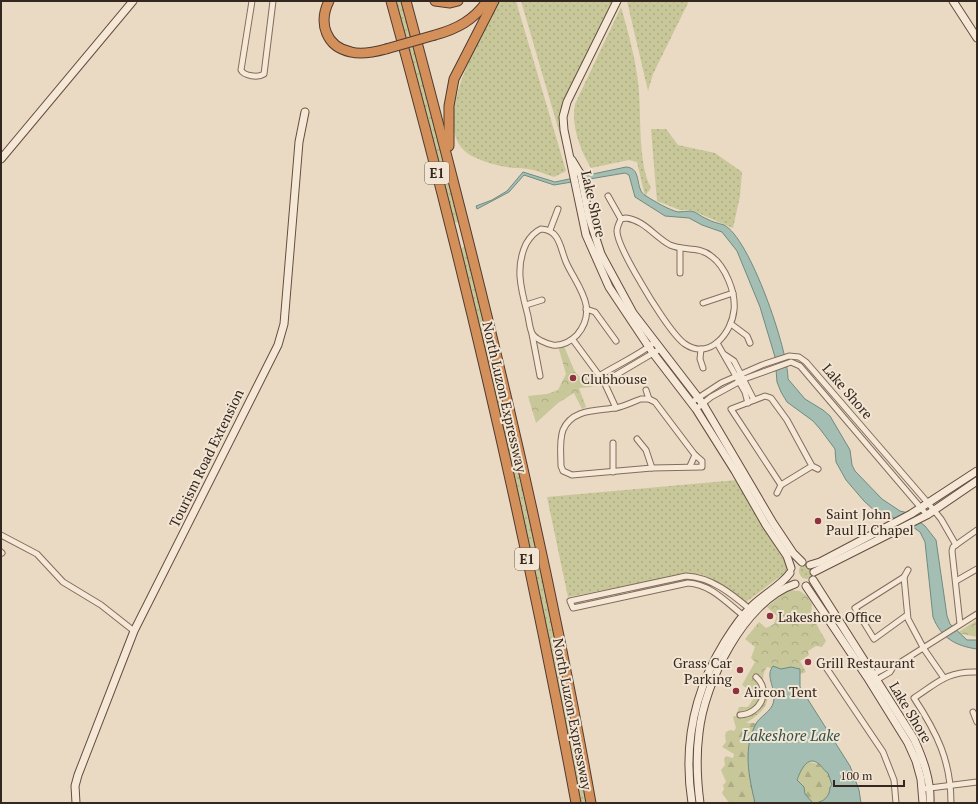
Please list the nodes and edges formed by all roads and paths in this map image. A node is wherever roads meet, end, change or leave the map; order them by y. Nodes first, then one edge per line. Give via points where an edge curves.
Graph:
1 (133, 1) edge
2 (252, 1) edge
3 (273, 1) edge
4 (329, 1) edge
5 (387, 1) edge
6 (391, 1) edge
7 (406, 1) edge
8 (435, 1) edge
9 (458, 1) edge
10 (488, 1) edge
11 (494, 1) edge
12 (616, 1) edge
13 (953, 1) edge
14 (400, 32) junction
15 (977, 38) edge
16 (305, 112) dead end
17 (1, 159) edge
18 (454, 181) junction
19 (608, 196) dead end
20 (558, 209) dead end
21 (621, 220) junction
22 (550, 230) junction
23 (680, 248) junction
24 (680, 273) dead end
25 (732, 294) junction
26 (542, 300) dead end
27 (703, 303) dead end
28 (526, 305) junction
29 (586, 309) junction
30 (731, 324) junction
31 (532, 333) junction
32 (573, 340) junction
33 (616, 341) dead end
34 (717, 343) junction
35 (750, 344) dead end
36 (653, 348) junction
37 (701, 349) junction
38 (725, 355) junction
39 (795, 356) junction
40 (634, 360) junction
41 (793, 362) junction
42 (703, 368) dead end
43 (741, 372) junction
44 (540, 376) dead end
45 (599, 376) junction
46 (735, 376) junction
47 (744, 379) junction
48 (604, 382) junction
49 (739, 382) junction
50 (646, 390) dead end
51 (649, 399) junction
52 (754, 400) junction
53 (697, 403) junction
54 (748, 403) junction
55 (616, 408) junction
56 (637, 439) dead end
57 (613, 443) dead end
58 (695, 455) junction
59 (690, 466) junction
60 (812, 466) junction
61 (652, 468) junction
62 (818, 469) dead end
63 (977, 470) edge
64 (613, 472) junction
65 (977, 481) edge
66 (781, 485) junction
67 (777, 493) dead end
68 (925, 505) junction
69 (927, 514) junction
70 (898, 525) junction
71 (977, 530) edge
72 (1, 535) edge
73 (956, 545) junction
74 (802, 562) junction
75 (810, 565) junction
76 (977, 569) edge
77 (791, 570) junction
78 (908, 570) dead end
79 (814, 572) junction
80 (686, 576) junction
81 (904, 578) junction
82 (813, 580) junction
83 (956, 581) junction
84 (688, 583) junction
85 (795, 584) junction
86 (806, 586) junction
87 (751, 611) junction
88 (977, 614) edge
89 (907, 616) junction
90 (745, 620) junction
91 (960, 624) junction
92 (134, 631) junction
93 (841, 632) junction
94 (924, 649) junction
95 (821, 660) dead end
96 (977, 672) edge
97 (706, 677) junction
98 (756, 677) dead end
99 (874, 677) junction
100 (944, 678) junction
101 (714, 680) junction
102 (973, 712) dead end
103 (740, 715) dead end
104 (977, 722) edge
105 (977, 782) edge
106 (951, 786) junction
107 (926, 788) junction
108 (76, 803) edge
109 (576, 803) edge
110 (591, 803) edge
111 (692, 803) edge
112 (700, 803) edge
113 (896, 803) edge
114 (923, 803) edge
115 (930, 803) edge
116 (952, 803) edge

1 - 17 street
2 - 3 street via 241,70 245,74 259,76 264,74
4 - 10 highway, bridge via 324,12 323,24 327,35 334,44 352,52 364,53 462,26
5 - 14 highway
6 - 14 highway, North Luzon Expressway / E1
7 - 18 highway, North Luzon Expressway / E1
8 - 9 highway
11 - 18 highway via 459,67 453,84 448,130
12 - 36 street, Lake Shore via 565,109 564,130 578,180 586,234 606,280 627,316
13 - 15 street
14 - 109 highway, North Luzon Expressway / E1 via 504,448
16 - 92 street, Tourism Road Extension via 299,142 284,324 278,345
18 - 110 highway, North Luzon Expressway / E1 via 522,467
19 - 21 street
20 - 22 street
21 - 23 street via 632,220
21 - 37 street via 618,235 649,297 684,343
22 - 28 street via 541,229 532,234 521,254 520,282
22 - 29 street via 558,237 567,263 584,294
23 - 24 street
23 - 25 street via 702,251 715,259
25 - 27 street
25 - 30 street via 734,309
26 - 28 street
28 - 31 street
29 - 32 street via 580,331
29 - 33 street via 595,312
30 - 34 street
30 - 35 street via 742,331
31 - 32 street via 540,340 553,345
31 - 44 street
32 - 45 street
34 - 37 street
34 - 38 street
36 - 40 street
36 - 53 street, Lake Shore
36 - 53 street, Lake Shore via 660,350
37 - 42 street via 700,359
38 - 43 street via 734,361
38 - 46 street
39 - 41 street
39 - 43 street
39 - 68 street, Lake Shore via 806,362
40 - 45 street via 620,362
40 - 48 street
41 - 47 street
41 - 68 street, Lake Shore via 800,366
43 - 46 street
43 - 47 street
45 - 48 street
46 - 49 street
46 - 53 street
47 - 49 street
47 - 52 street
48 - 55 street
49 - 53 street
49 - 54 street
50 - 51 street
51 - 55 street via 641,399
51 - 58 street via 655,402
52 - 54 street
52 - 60 street via 765,396 775,401
53 - 74 street, Lake Shore via 773,523
53 - 77 street, Lake Shore via 766,525 787,556
54 - 66 street via 731,409
55 - 64 street via 586,412 572,419 563,430 561,444 561,466 566,474
56 - 61 street via 646,450
57 - 64 street
58 - 59 street
58 - 59 street via 702,461 703,466
59 - 61 street
60 - 62 street
60 - 66 street
61 - 64 street
63 - 68 street
65 - 69 street
66 - 67 street
68 - 69 street, Lake Shore
68 - 70 street
69 - 70 street
69 - 73 street, Lake Shore via 941,519
70 - 75 street
70 - 79 street
71 - 73 street
72 - 92 street via 37,554 63,582 101,605
73 - 83 street via 952,551
74 - 75 street
74 - 77 street
75 - 79 street
76 - 83 street
77 - 85 street via 790,578
77 - 87 street
78 - 81 street
79 - 82 street
80 - 84 street
80 - 84 street via 570,601 573,608
80 - 87 street via 703,578 711,582
81 - 89 street
81 - 89 street via 855,608 874,639
82 - 86 street
82 - 93 street, Lake Shore
83 - 91 street
84 - 90 street via 710,590
85 - 86 street
85 - 87 street
86 - 93 street, Lake Shore
87 - 90 street
88 - 91 street
89 - 94 street
90 - 97 street via 716,656
90 - 101 street
91 - 94 street
92 - 108 street, Tourism Road Extension via 78,775
93 - 99 street, Lake Shore
94 - 99 street via 893,667 890,672
94 - 100 street
95 - 113 street via 883,752 894,780
96 - 100 street via 957,673
97 - 101 street
97 - 111 street via 691,731 688,760
98 - 103 street via 764,686 764,698 757,707
99 - 107 street, Lake Shore via 914,739 923,760
100 - 106 street via 914,698 937,737 946,759
101 - 112 street via 704,703 699,732 697,759
102 - 104 street
105 - 106 street
106 - 107 street
106 - 116 street
107 - 114 street, Lake Shore
107 - 115 street, Lake Shore

